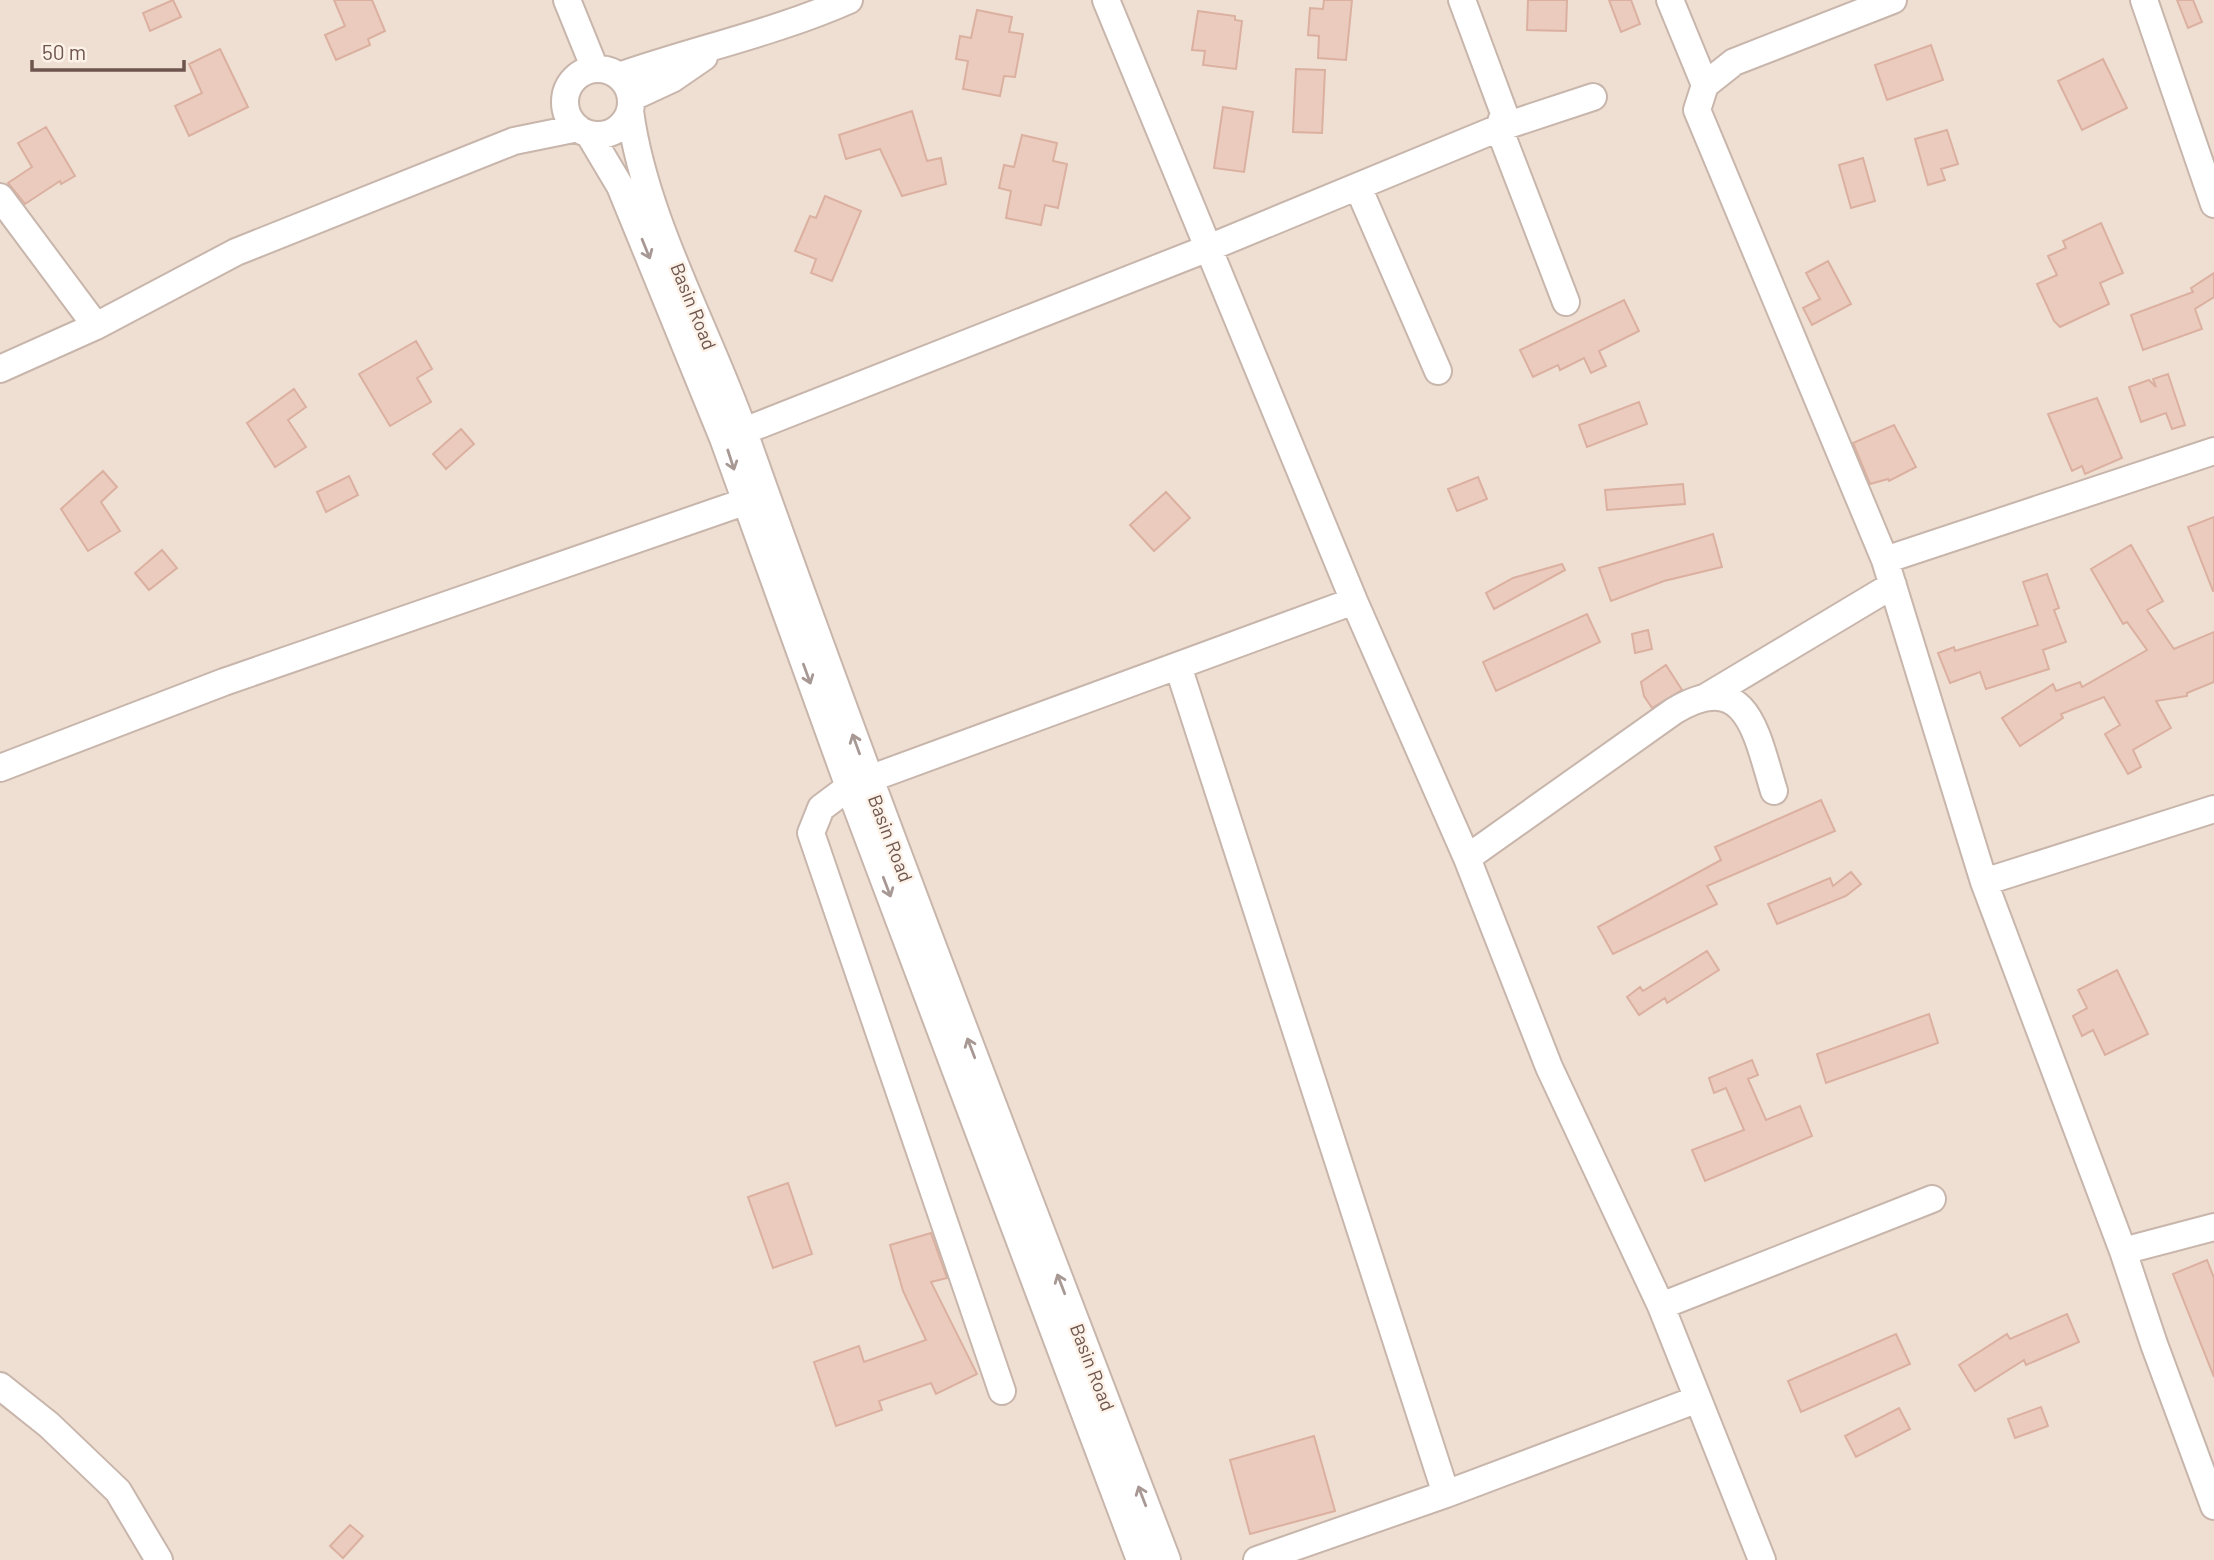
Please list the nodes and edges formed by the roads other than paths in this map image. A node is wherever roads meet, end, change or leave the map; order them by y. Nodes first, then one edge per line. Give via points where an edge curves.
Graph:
1 (567, 0) edge
2 (849, 0) edge
3 (1106, 0) edge
4 (1462, 0) edge
5 (1670, 0) edge
6 (1893, 0) edge
7 (2144, 0) edge
8 (810, 8) edge
9 (1705, 85) junction
10 (619, 88) junction
11 (567, 93) junction
12 (1592, 97) dead end
13 (1499, 128) junction
14 (583, 131) junction
15 (514, 141) junction
16 (1359, 187) junction
17 (0, 197) edge
18 (2214, 204) edge
19 (1206, 249) junction
20 (1566, 302) dead end
21 (96, 326) junction
22 (0, 369) edge
23 (1438, 371) dead end
24 (744, 431) junction
25 (2214, 451) edge
26 (744, 502) junction
27 (1889, 572) junction
28 (1354, 601) junction
29 (1178, 666) junction
30 (1706, 697) junction
31 (0, 768) edge
32 (859, 783) junction
33 (1774, 791) dead end
34 (2214, 809) edge
35 (1467, 858) junction
36 (1984, 882) junction
37 (974, 1088) junction
38 (1932, 1199) dead end
39 (2214, 1227) edge
40 (2123, 1251) junction
41 (1661, 1306) junction
42 (0, 1385) edge
43 (1002, 1391) dead end
44 (1698, 1399) junction
45 (1447, 1494) junction
46 (2214, 1506) edge
47 (159, 1560) edge
48 (1140, 1560) edge
49 (1167, 1560) edge
50 (1257, 1560) edge
51 (1762, 1560) edge

1 - 10 street, Basin Road
2 - 8 street
3 - 19 street
4 - 13 street via 1504,113
5 - 9 street
6 - 9 street via 1734,62
7 - 18 street
8 - 10 street via 717,48 673,79
9 - 27 street via 1697,110
10 - 11 street via 572,81
10 - 14 street via 614,131 602,135
10 - 24 street, Basin Road via 643,177
11 - 14 street via 569,118
11 - 15 street
12 - 13 street
13 - 16 street
13 - 20 street
14 - 15 street
14 -> 26 street, Basin Road via 620,186 723,438
15 - 21 street via 236,253
16 - 19 street
16 - 23 street
17 - 21 street
19 - 24 street
19 - 28 street
21 - 22 street
32 -> 24 street, Basin Road
25 - 27 street
26 - 31 street via 224,682
26 -> 32 street, Basin Road
27 - 30 street
27 - 36 street
28 - 29 street
28 - 35 street
29 - 32 street
29 - 45 street
30 - 33 street via 1723,697 1751,718
30 - 35 street via 1674,711
32 - 37 street, Basin Road
32 - 43 street via 821,808 811,833
34 - 36 street
35 - 41 street via 1549,1067
36 - 40 street
37 - 48 street, Basin Road
49 -> 37 street, Basin Road
38 - 41 street
39 - 40 street
40 - 46 street
41 - 44 street
42 - 47 street via 118,1490
44 - 45 street
44 - 51 street
45 - 50 street

